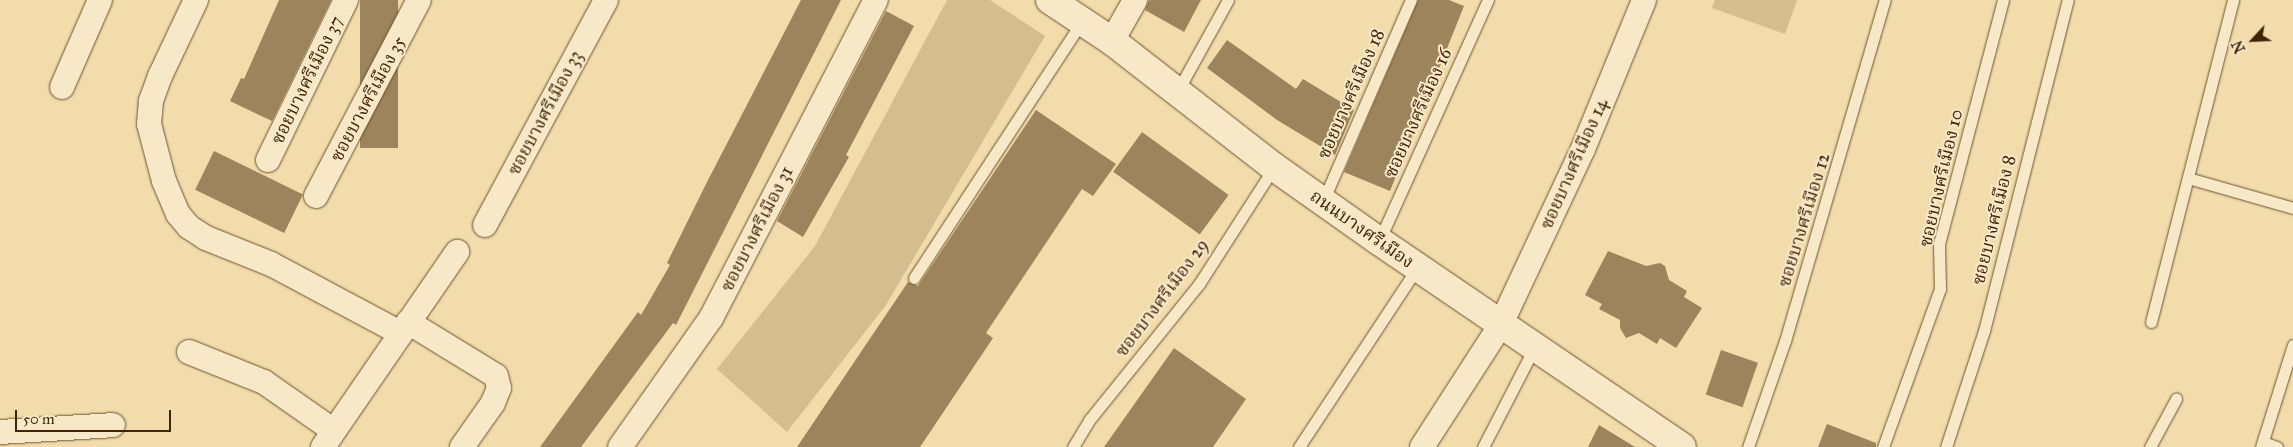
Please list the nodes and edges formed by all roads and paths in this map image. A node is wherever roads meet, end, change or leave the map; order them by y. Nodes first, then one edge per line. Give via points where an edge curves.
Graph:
1 (100, 0) edge
2 (196, 0) edge
3 (346, 0) edge
4 (419, 0) edge
5 (606, 0) edge
6 (876, 0) edge
7 (1050, 0) edge
8 (1135, 0) edge
9 (1228, 0) edge
10 (1411, 0) edge
11 (1488, 0) edge
12 (1644, 0) edge
13 (1885, 0) edge
14 (2003, 0) edge
15 (2068, 0) edge
16 (2233, 0) edge
17 (1082, 21) junction
18 (1112, 41) junction
19 (62, 87) dead end
20 (1177, 92) junction
21 (268, 160) dead end
22 (1274, 167) junction
23 (2188, 178) junction
24 (316, 196) dead end
25 (1323, 201) junction
26 (2293, 208) edge
27 (485, 225) dead end
28 (1378, 242) junction
29 (457, 252) dead end
30 (1417, 268) junction
31 (914, 278) dead end
32 (2151, 322) dead end
33 (1500, 326) junction
34 (404, 327) junction
35 (2293, 344) edge
36 (1534, 348) junction
37 (189, 352) dead end
38 (2176, 399) dead end
39 (113, 425) dead end
40 (0, 432) edge
41 (328, 439) edge
42 (2262, 444) edge
43 (1676, 445) edge
44 (462, 447) edge
45 (620, 447) edge
46 (1073, 447) edge
47 (1299, 447) edge
48 (1422, 447) edge
49 (1482, 447) edge
50 (1748, 447) edge
51 (1883, 447) edge
52 (1946, 447) edge
53 (2150, 447) edge
54 (2277, 447) edge

1 - 19 street
2 - 34 street via 160,76 151,101 149,124 164,181 178,214 189,227 206,238 271,264
3 - 21 street, ซอยบางศรีเมือง 37
4 - 24 street, ซอยบางศรีเมือง 35
5 - 27 street, ซอยบางศรีเมือง 33
6 - 45 street, ซอยบางศรีเมือง 31 via 711,318
7 - 17 street, ถนนบางศรีเมือง
8 - 18 street
9 - 20 lane
10 - 25 lane, ซอยบางศรีเมือง 18
11 - 28 lane, ซอยบางศรีเมือง 16
12 - 33 street, ซอยบางศรีเมือง 14 via 1583,149
13 - 50 lane, ซอยบางศรีเมือง 12 via 1791,323
14 - 51 lane, ซอยบางศรีเมือง 10 via 1939,244 1940,289
15 - 52 lane, ซอยบางศรีเมือง 8 via 1984,331
16 - 23 lane
17 - 18 street, ถนนบางศรีเมือง
17 - 31 lane
18 - 20 street, ถนนบางศรีเมือง
20 - 22 street, ถนนบางศรีเมือง
22 - 25 street, ถนนบางศรีเมือง
22 - 46 lane, ซอยบางศรีเมือง 29 via 1199,284 1090,419
23 - 26 lane
23 - 32 lane
25 - 28 street, ถนนบางศรีเมือง
28 - 30 street, ถนนบางศรีเมือง
29 - 34 street
30 - 33 street, ถนนบางศรีเมือง
30 - 47 lane
33 - 36 street, ถนนบางศรีเมือง
33 - 48 street, ซอยบางศรีเมือง 14
34 - 41 street
34 - 44 street via 496,376 499,388 493,403
35 - 42 lane
36 - 43 street, ถนนบางศรีเมือง
36 - 49 lane
37 - 41 street via 264,382
38 - 53 lane
39 - 40 street
42 - 54 lane

